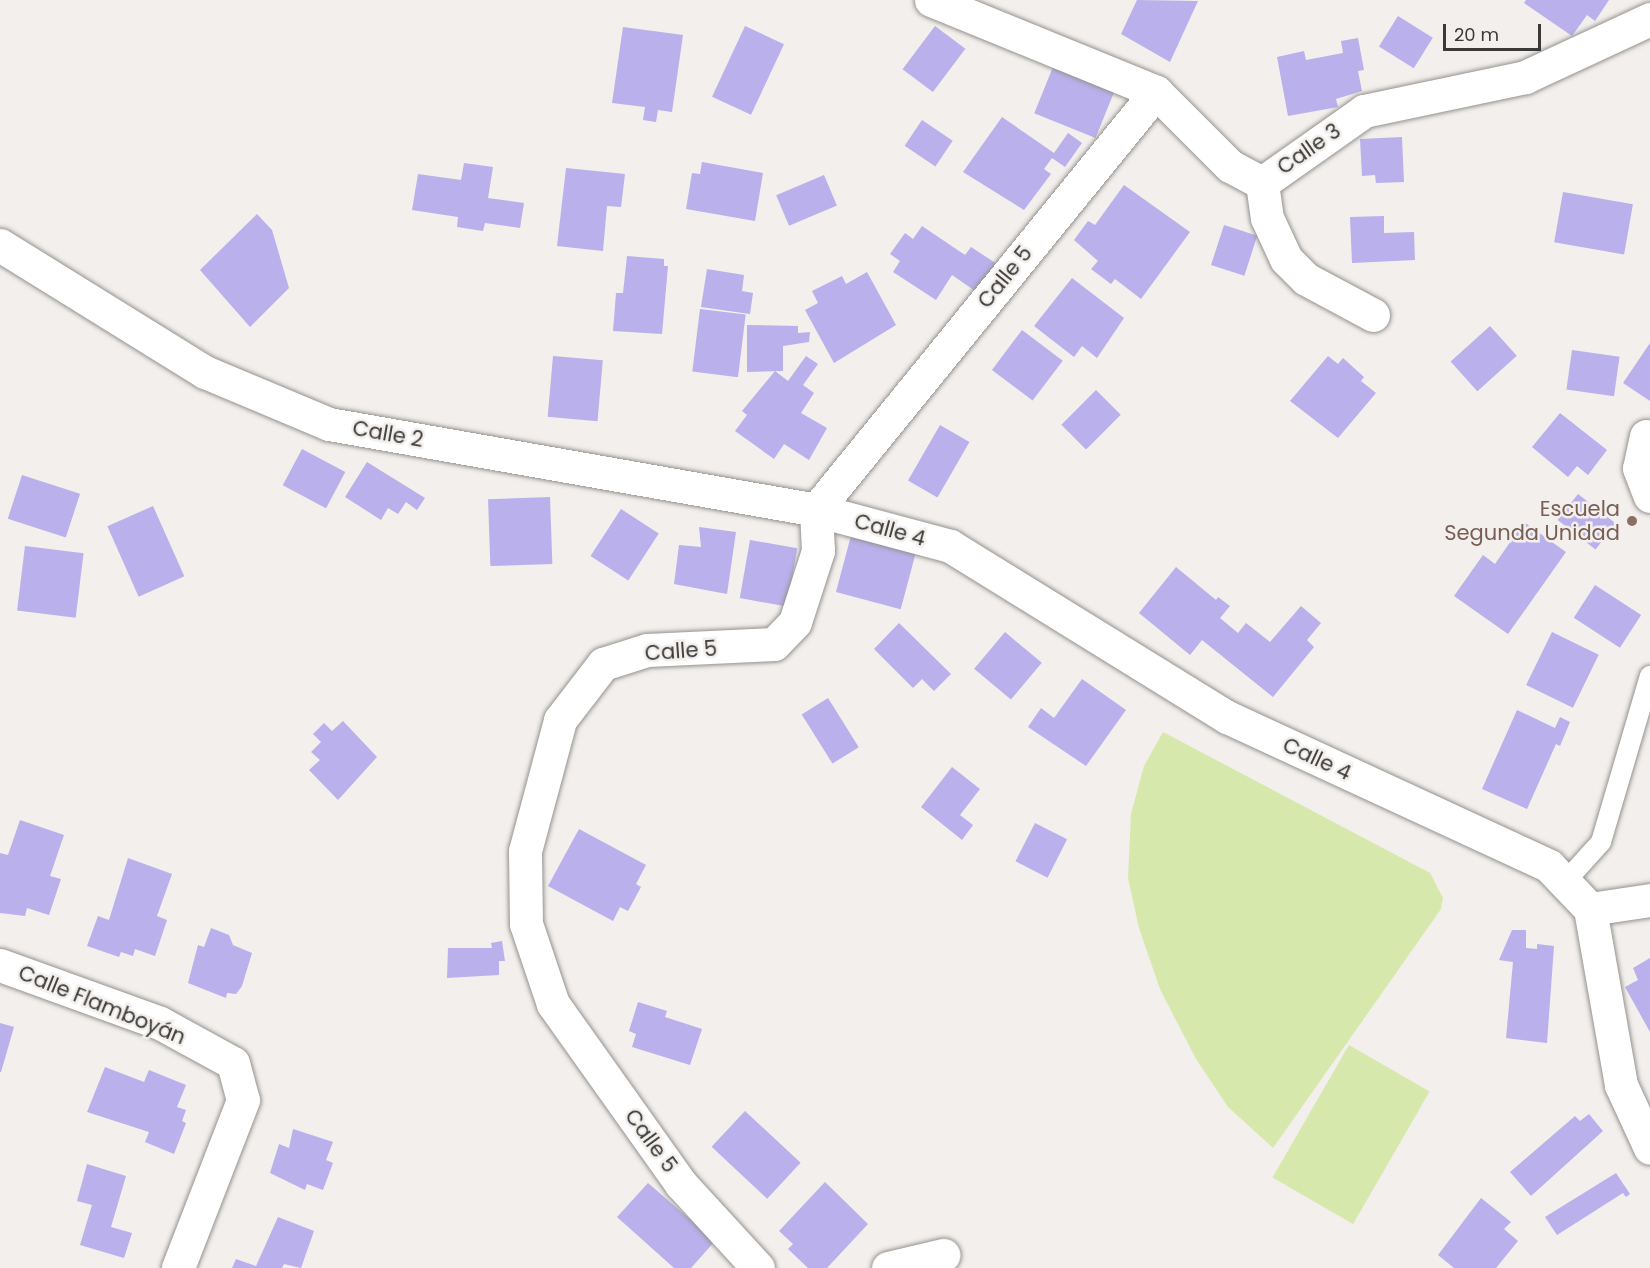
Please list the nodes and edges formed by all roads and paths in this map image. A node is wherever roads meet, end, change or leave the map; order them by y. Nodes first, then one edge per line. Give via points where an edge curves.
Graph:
1 (931, 0) edge
2 (1650, 19) edge
3 (1156, 92) junction
4 (1262, 183) junction
5 (0, 245) edge
6 (1373, 315) dead end
7 (1646, 436) dead end
8 (1650, 496) edge
9 (816, 510) junction
10 (1650, 676) edge
11 (1565, 882) junction
12 (1650, 900) edge
13 (1590, 909) junction
14 (0, 965) edge
15 (1650, 1148) edge
16 (943, 1255) dead end
17 (742, 1264) edge
18 (178, 1268) edge
19 (888, 1268) edge

1 - 3 street, Calle 3
2 - 4 street, Calle 3 via 1526,77 1364,111
3 - 4 street, Calle 3 via 1230,166
3 - 9 street, Calle 5
4 - 6 street via 1267,218 1286,259 1306,279
5 - 9 street, Calle 2 via 205,372 329,424
7 - 8 street via 1639,468
9 - 11 street, Calle 4 via 950,546 1227,717 1549,866
9 - 17 street, Calle 5 via 818,551 795,622 774,644 647,650 603,664 560,720 525,851 526,924 553,1004
10 - 11 lane via 1601,842
11 - 13 street, Calle 4
12 - 13 street
13 - 15 street via 1621,1085
14 - 18 street, Calle Flamboyán via 160,1023 233,1063 243,1100
16 - 19 street

